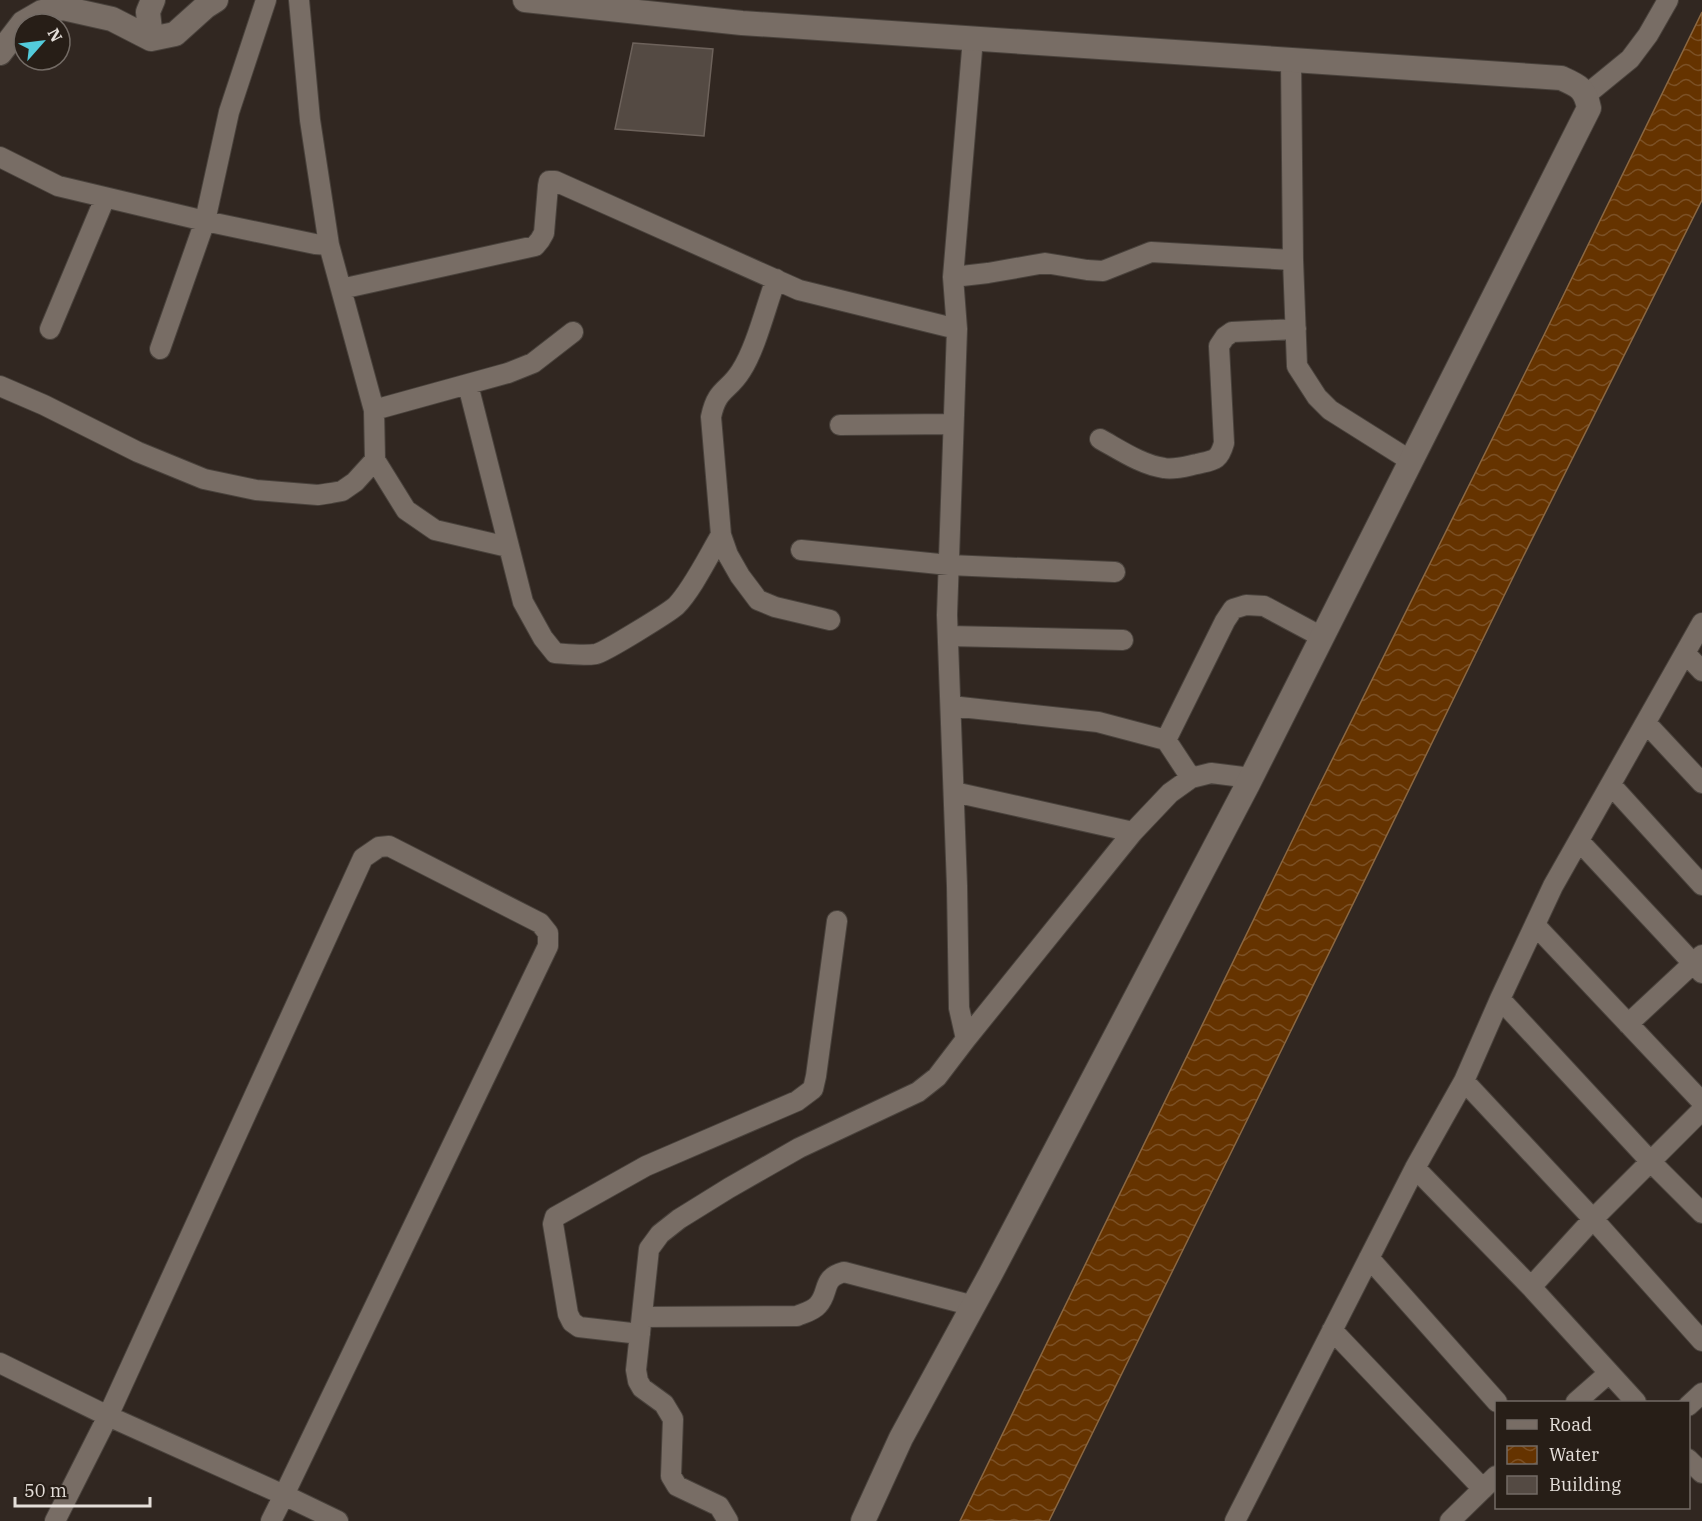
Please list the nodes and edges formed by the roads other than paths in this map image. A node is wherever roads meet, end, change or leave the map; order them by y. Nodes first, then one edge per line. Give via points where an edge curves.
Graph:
1 (153, 0) edge
2 (182, 0) edge
3 (266, 0) edge
4 (299, 0) edge
5 (525, 0) edge
6 (1668, 0) edge
7 (211, 4) edge
8 (151, 39) junction
9 (973, 39) junction
10 (0, 54) edge
11 (1291, 60) junction
12 (1586, 95) junction
13 (0, 157) edge
14 (105, 198) junction
15 (205, 221) junction
16 (329, 245) junction
17 (1293, 260) junction
18 (953, 277) junction
19 (776, 279) junction
20 (341, 289) junction
21 (50, 329) dead end
22 (957, 329) junction
23 (1296, 329) junction
24 (573, 332) dead end
25 (160, 349) dead end
26 (468, 384) junction
27 (0, 386) edge
28 (374, 410) junction
29 (954, 424) junction
30 (840, 425) dead end
31 (1100, 439) dead end
32 (375, 460) junction
33 (1411, 461) junction
34 (721, 535) junction
35 (508, 547) junction
36 (801, 550) dead end
37 (949, 565) junction
38 (1115, 572) dead end
39 (830, 620) dead end
40 (1702, 623) edge
41 (948, 636) junction
42 (1322, 637) junction
43 (1123, 640) dead end
44 (1686, 654) junction
45 (1702, 671) edge
46 (951, 706) junction
47 (1646, 723) junction
48 (1166, 740) junction
49 (1191, 778) junction
50 (1251, 778) junction
51 (1702, 783) edge
52 (1611, 785) junction
53 (954, 792) junction
54 (1133, 832) junction
55 (1579, 841) junction
56 (1702, 885) edge
57 (837, 921) dead end
58 (1535, 925) junction
59 (1699, 964) edge
60 (1500, 999) junction
61 (1628, 1024) junction
62 (966, 1039) junction
63 (1464, 1081) junction
64 (1702, 1102) edge
65 (1702, 1110) edge
66 (1651, 1162) junction
67 (1415, 1168) junction
68 (1702, 1213) edge
69 (1593, 1219) junction
70 (1369, 1258) junction
71 (1531, 1287) junction
72 (974, 1306) junction
73 (641, 1325) junction
74 (1332, 1330) junction
75 (1702, 1341) edge
76 (0, 1363) edge
77 (1609, 1373) junction
78 (1702, 1393) edge
79 (1496, 1401) edge
80 (1577, 1401) edge
81 (1635, 1401) edge
82 (1690, 1405) edge
83 (108, 1416) junction
84 (1690, 1460) edge
85 (1702, 1473) edge
86 (1490, 1483) edge
87 (284, 1495) junction
88 (1242, 1518) edge
89 (55, 1521) edge
90 (271, 1521) edge
91 (338, 1521) edge
92 (728, 1521) edge
93 (863, 1521) edge
94 (1450, 1521) edge

1 - 8 street via 148,12
2 - 7 street via 195,7
3 - 15 street via 229,112
4 - 16 street via 310,120
5 - 9 street via 742,23
6 - 12 street via 1630,59
7 - 8 street via 175,34
8 - 10 street via 112,19 63,8 42,12 23,23
9 - 11 street
9 - 18 street
11 - 12 street via 1561,78 1579,86
11 - 17 street
12 - 33 street via 1589,108
13 - 14 street via 58,186
14 - 15 street
14 - 21 street
15 - 16 street
15 - 25 street
16 - 20 street
17 - 18 street via 1151,252 1103,271 1044,263
17 - 23 street
18 - 22 street
19 - 20 street via 555,181 549,182 544,233 535,246
19 - 22 street via 799,290
19 - 34 street via 741,372 719,394 712,410
20 - 28 street
22 - 29 street
23 - 31 street via 1232,332 1219,346 1224,443 1215,459 1166,469
23 - 33 street via 1297,366 1317,397 1330,410
24 - 26 street via 533,363
26 - 28 street
26 - 35 street
27 - 32 street via 204,479 256,490 331,494 355,482
28 - 32 street
29 - 30 street
29 - 37 street
32 - 35 street via 406,510 435,530
33 - 42 street
34 - 35 street via 675,606 599,653 570,655 555,653 543,638 523,602
34 - 39 street via 728,555 758,600
36 - 37 street
37 - 38 street
37 - 41 street
40 - 44 street
41 - 43 street
41 - 46 street
42 - 48 street via 1264,606 1233,609
42 - 50 street
44 - 45 street
44 - 47 street
46 - 48 street via 1098,722
46 - 53 street
47 - 51 street
47 - 52 street
48 - 49 street
49 - 50 street via 1211,773
49 - 54 street via 1170,793
50 - 72 street
52 - 55 street
52 - 56 street
53 - 54 street
53 - 62 street via 958,1008
54 - 62 street
55 - 58 street
55 - 59 street
57 - 73 street via 813,1089 797,1101 646,1166 555,1217 553,1224 572,1322 579,1328
58 - 60 street
58 - 61 street
59 - 61 street
60 - 63 street
60 - 66 street
61 - 64 street
62 - 73 street via 937,1077 918,1092 799,1148 660,1234 649,1249
63 - 67 street
63 - 69 street
65 - 66 street
66 - 68 street
66 - 69 street
67 - 70 street
67 - 71 street
69 - 71 street
69 - 75 street
70 - 74 street
70 - 79 street
71 - 77 street
72 - 73 street via 844,1272 830,1280 820,1304 796,1316
72 - 93 street via 901,1438
73 - 92 street via 638,1381 664,1404 673,1419 671,1476 677,1486 719,1506
74 - 86 street
74 - 88 street
76 - 83 street
77 - 80 street
77 - 81 street
78 - 82 street
83 - 87 street
83 - 87 street via 363,858 379,847 389,846 540,923 548,933 548,945
83 - 89 street
84 - 85 street
86 - 94 street
87 - 90 street
87 - 91 street

